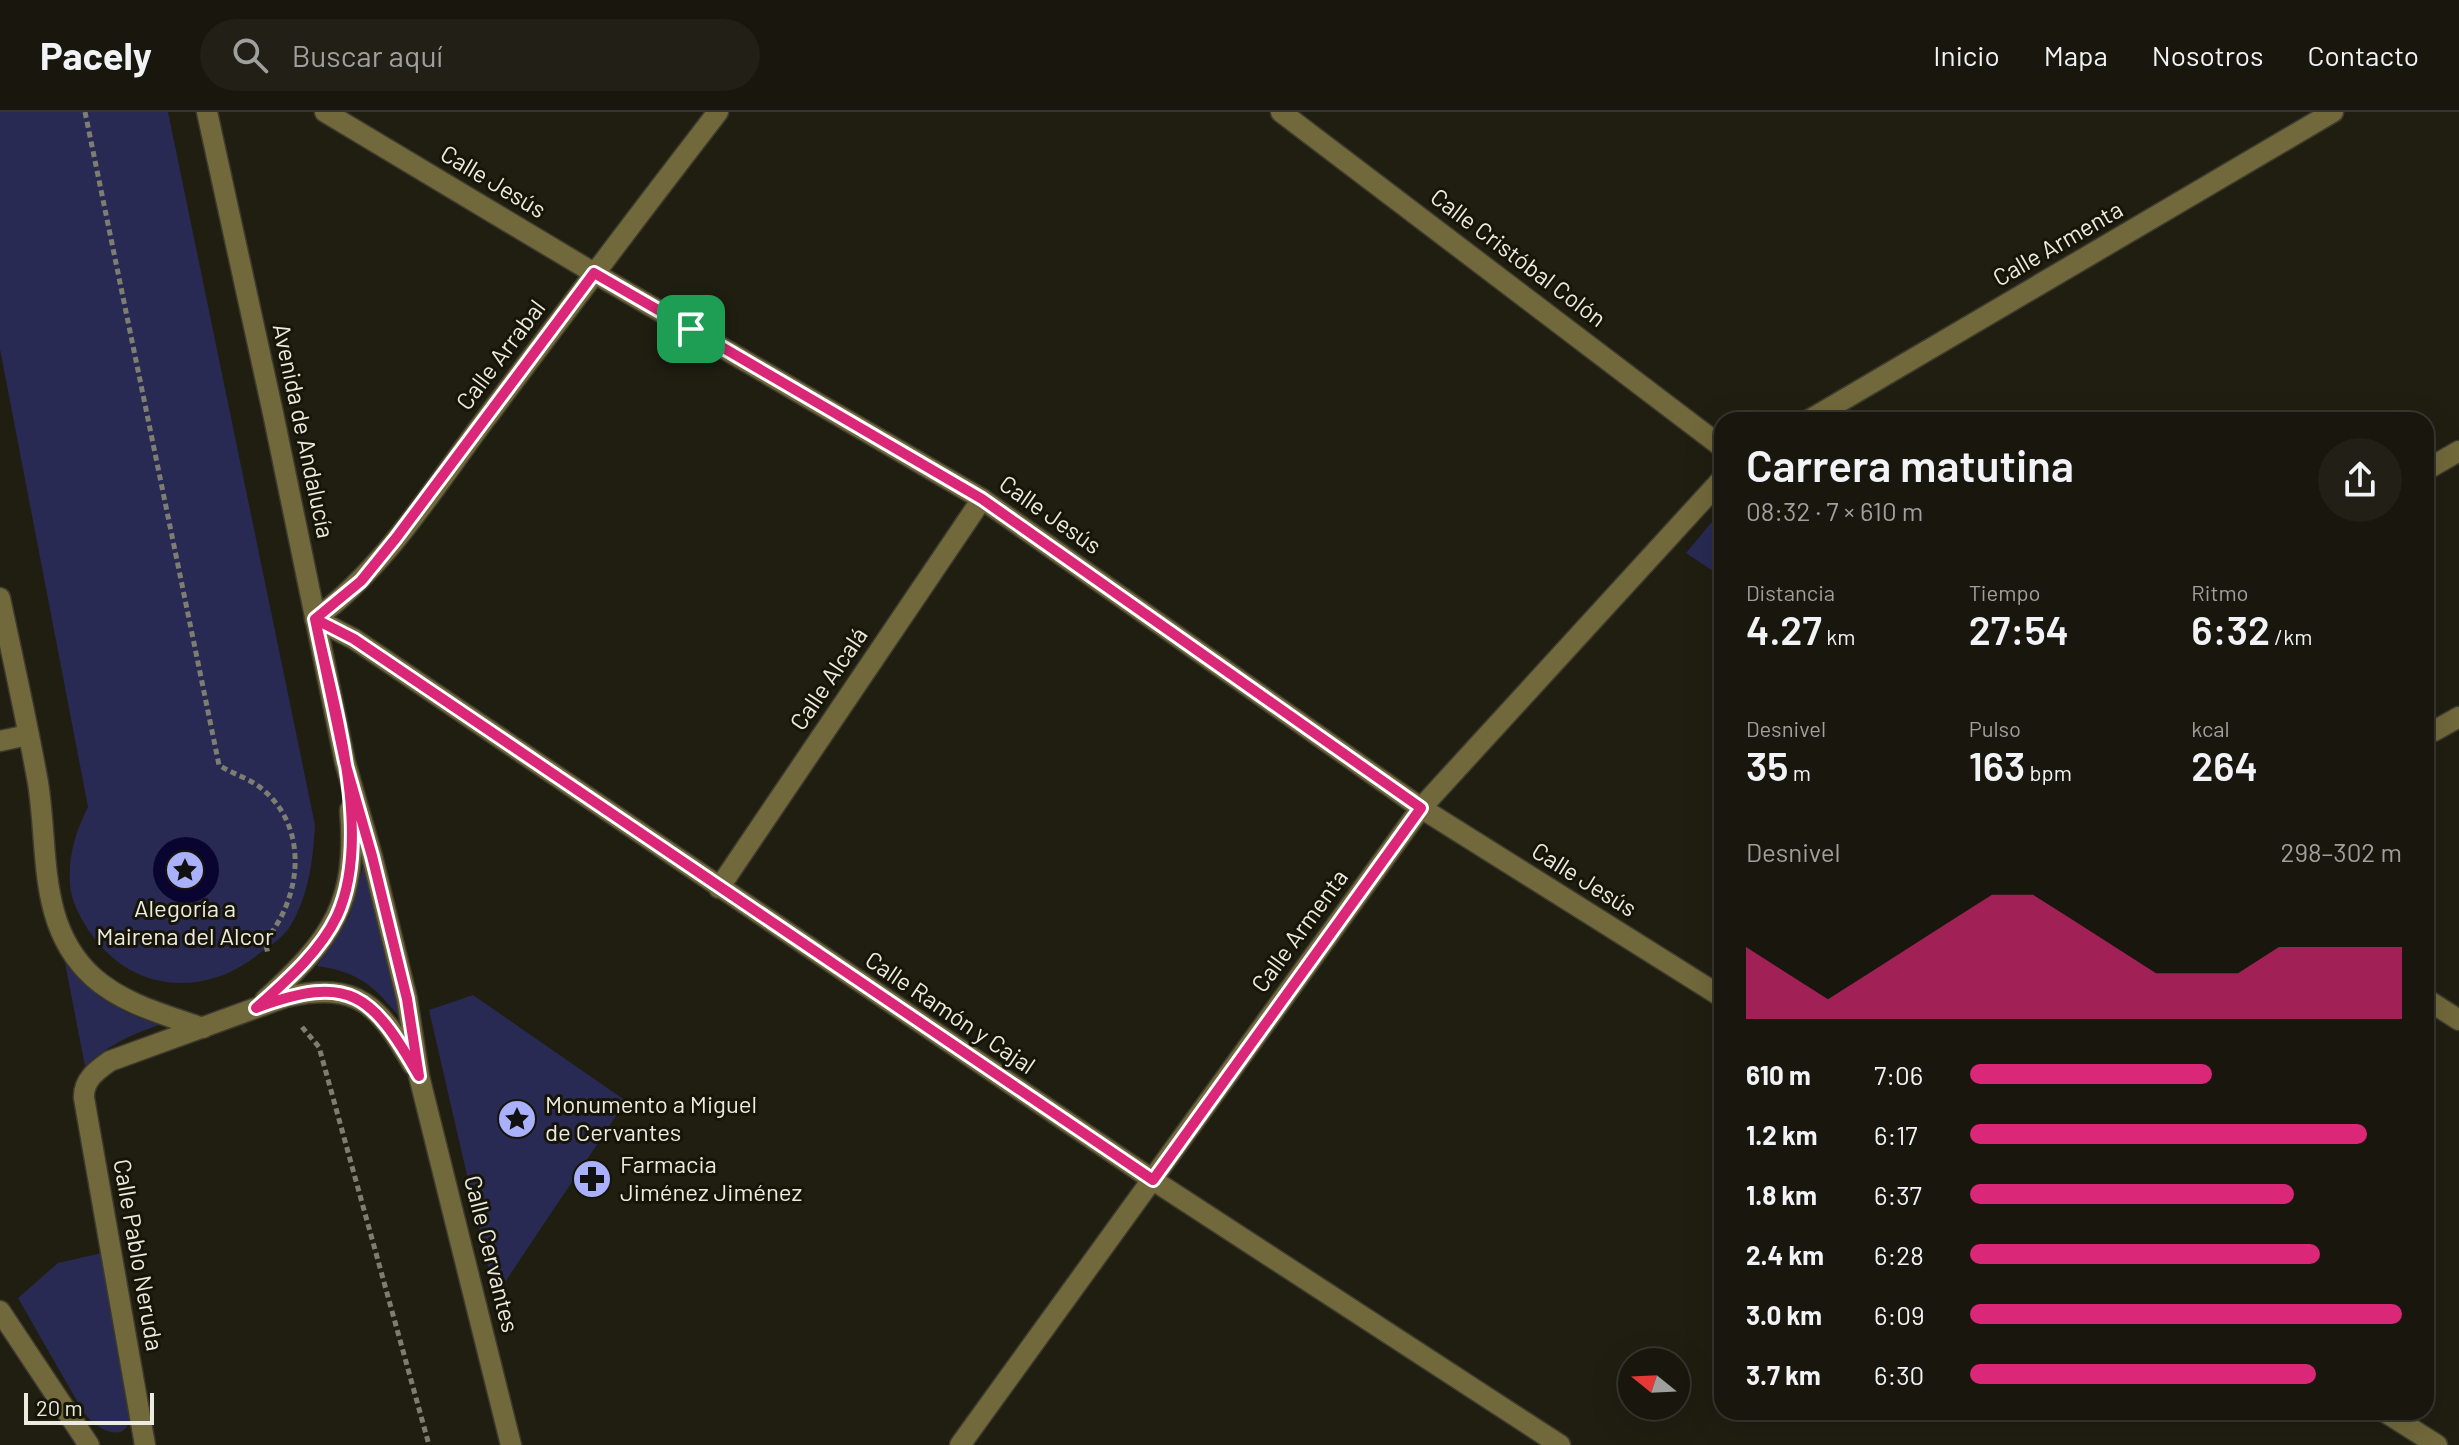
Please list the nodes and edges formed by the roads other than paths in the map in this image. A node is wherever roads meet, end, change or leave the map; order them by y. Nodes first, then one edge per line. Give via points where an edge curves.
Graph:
1 (207, 112) edge
2 (325, 112) edge
3 (718, 112) edge
4 (1281, 112) edge
5 (2333, 112) edge
6 (594, 273) junction
7 (1823, 412) edge
8 (1714, 441) edge
9 (2459, 451) edge
10 (2434, 465) edge
11 (1714, 488) edge
12 (982, 499) junction
13 (0, 598) edge
14 (315, 619) junction
15 (2459, 717) edge
16 (2434, 731) dead end
17 (28, 735) junction
18 (0, 741) edge
19 (345, 762) junction
20 (1421, 808) junction
21 (719, 888) junction
22 (1714, 992) edge
23 (278, 994) junction
24 (2434, 1004) edge
25 (2459, 1020) edge
26 (203, 1028) junction
27 (419, 1076) junction
28 (1153, 1180) junction
29 (0, 1311) edge
30 (2398, 1420) edge
31 (89, 1445) edge
32 (145, 1445) edge
33 (511, 1445) edge
34 (960, 1445) edge
35 (1560, 1445) edge
36 (2437, 1445) edge

1 - 14 street, Avenida de Andalucía
2 - 6 street, Calle Jesús
3 - 6 street, Calle Arrabal
4 - 8 street, Calle Cristóbal Colón
5 - 7 street, Calle Armenta
6 - 12 street, Calle Jesús
6 - 14 street, Calle Arrabal via 396,538 361,581
9 - 10 street
11 - 20 street, Calle Armenta
12 - 20 street, Calle Jesús
12 - 21 street, Calle Alcalá
13 - 17 street
14 - 19 street, Avenida de Andalucía
14 - 21 street, Calle Ramón y Cajal via 354,639
15 - 16 street
17 - 18 street
17 - 26 street via 48,894 57,926 92,977 146,1008
19 - 23 street, Avenida de Andalucía via 352,856 348,889 329,928
19 - 27 street, Avenida de Andalucía via 407,999
20 - 22 street, Calle Jesús
20 - 28 street, Calle Armenta
21 - 28 street, Calle Ramón y Cajal
23 - 26 street, Avenida de Andalucía
23 - 27 street via 316,990 363,1002 395,1035
24 - 25 street
26 - 32 street, Calle Pablo Neruda via 110,1061 84,1090
27 - 33 street, Calle Cervantes
28 - 34 street, Calle Armenta
28 - 35 street, Calle Ramón y Cajal
29 - 31 street
30 - 36 street

